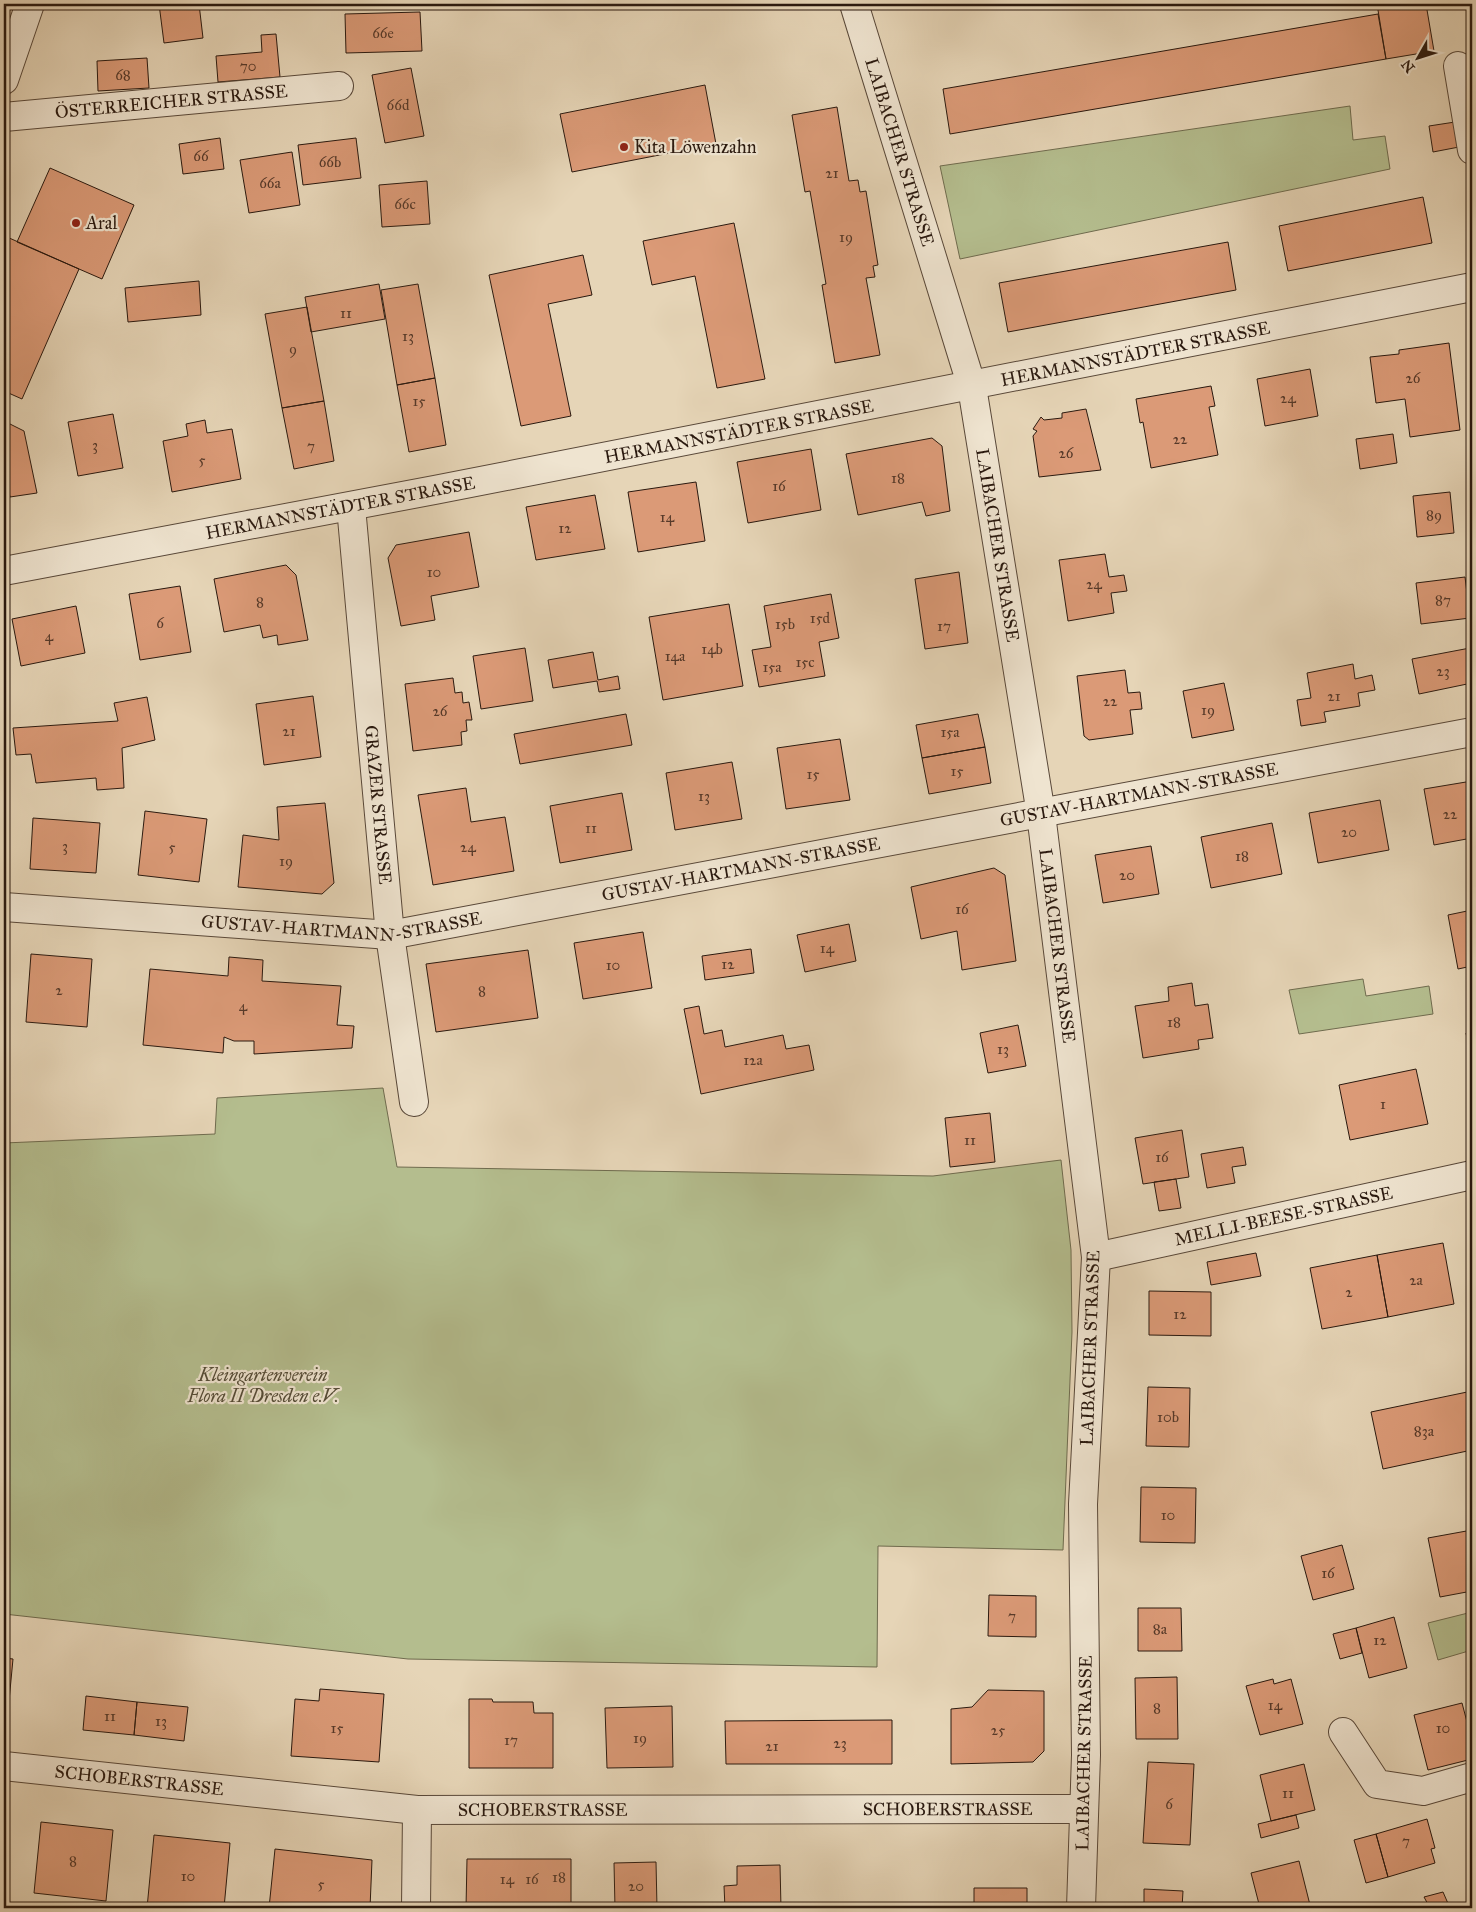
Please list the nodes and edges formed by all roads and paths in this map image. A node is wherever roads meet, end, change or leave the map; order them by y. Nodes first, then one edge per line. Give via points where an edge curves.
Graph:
1 (30, 4) edge
2 (854, 4) edge
3 (1458, 66) dead end
4 (4, 80) edge
5 (339, 86) dead end
6 (4, 117) edge
7 (1472, 150) edge
8 (1472, 288) edge
9 (972, 388) junction
10 (351, 507) junction
11 (4, 571) edge
12 (1472, 732) edge
13 (1041, 814) junction
14 (4, 907) edge
15 (390, 935) junction
16 (414, 1102) dead end
17 (1472, 1176) edge
18 (1096, 1257) junction
19 (1343, 1732) dead end
20 (4, 1766) edge
21 (1472, 1777) edge
22 (1084, 1809) junction
23 (417, 1810) junction
24 (416, 1908) edge
25 (1081, 1908) edge

1 - 4 street
2 - 9 street, LAIBACHER STRASSE
3 - 7 street
5 - 6 street, ÖSTERREICHER STRASSE
8 - 9 street, HERMANNSTÄDTER STRASSE
9 - 10 street, HERMANNSTÄDTER STRASSE
9 - 13 street, LAIBACHER STRASSE
10 - 11 street, HERMANNSTÄDTER STRASSE
10 - 15 street, GRAZER STRASSE
12 - 13 street, GUSTAV-HARTMANN-STRASSE
13 - 15 street, GUSTAV-HARTMANN-STRASSE
13 - 18 street, LAIBACHER STRASSE
14 - 15 street, GUSTAV-HARTMANN-STRASSE
15 - 16 street, GRAZER STRASSE
17 - 18 street, MELLI-BEESE-STRASSE
18 - 22 street, LAIBACHER STRASSE via 1083,1504
19 - 21 street via 1377,1784 1423,1790
20 - 23 street, SCHOBERSTRASSE
22 - 23 street, SCHOBERSTRASSE
22 - 25 street, LAIBACHER STRASSE
23 - 24 street

